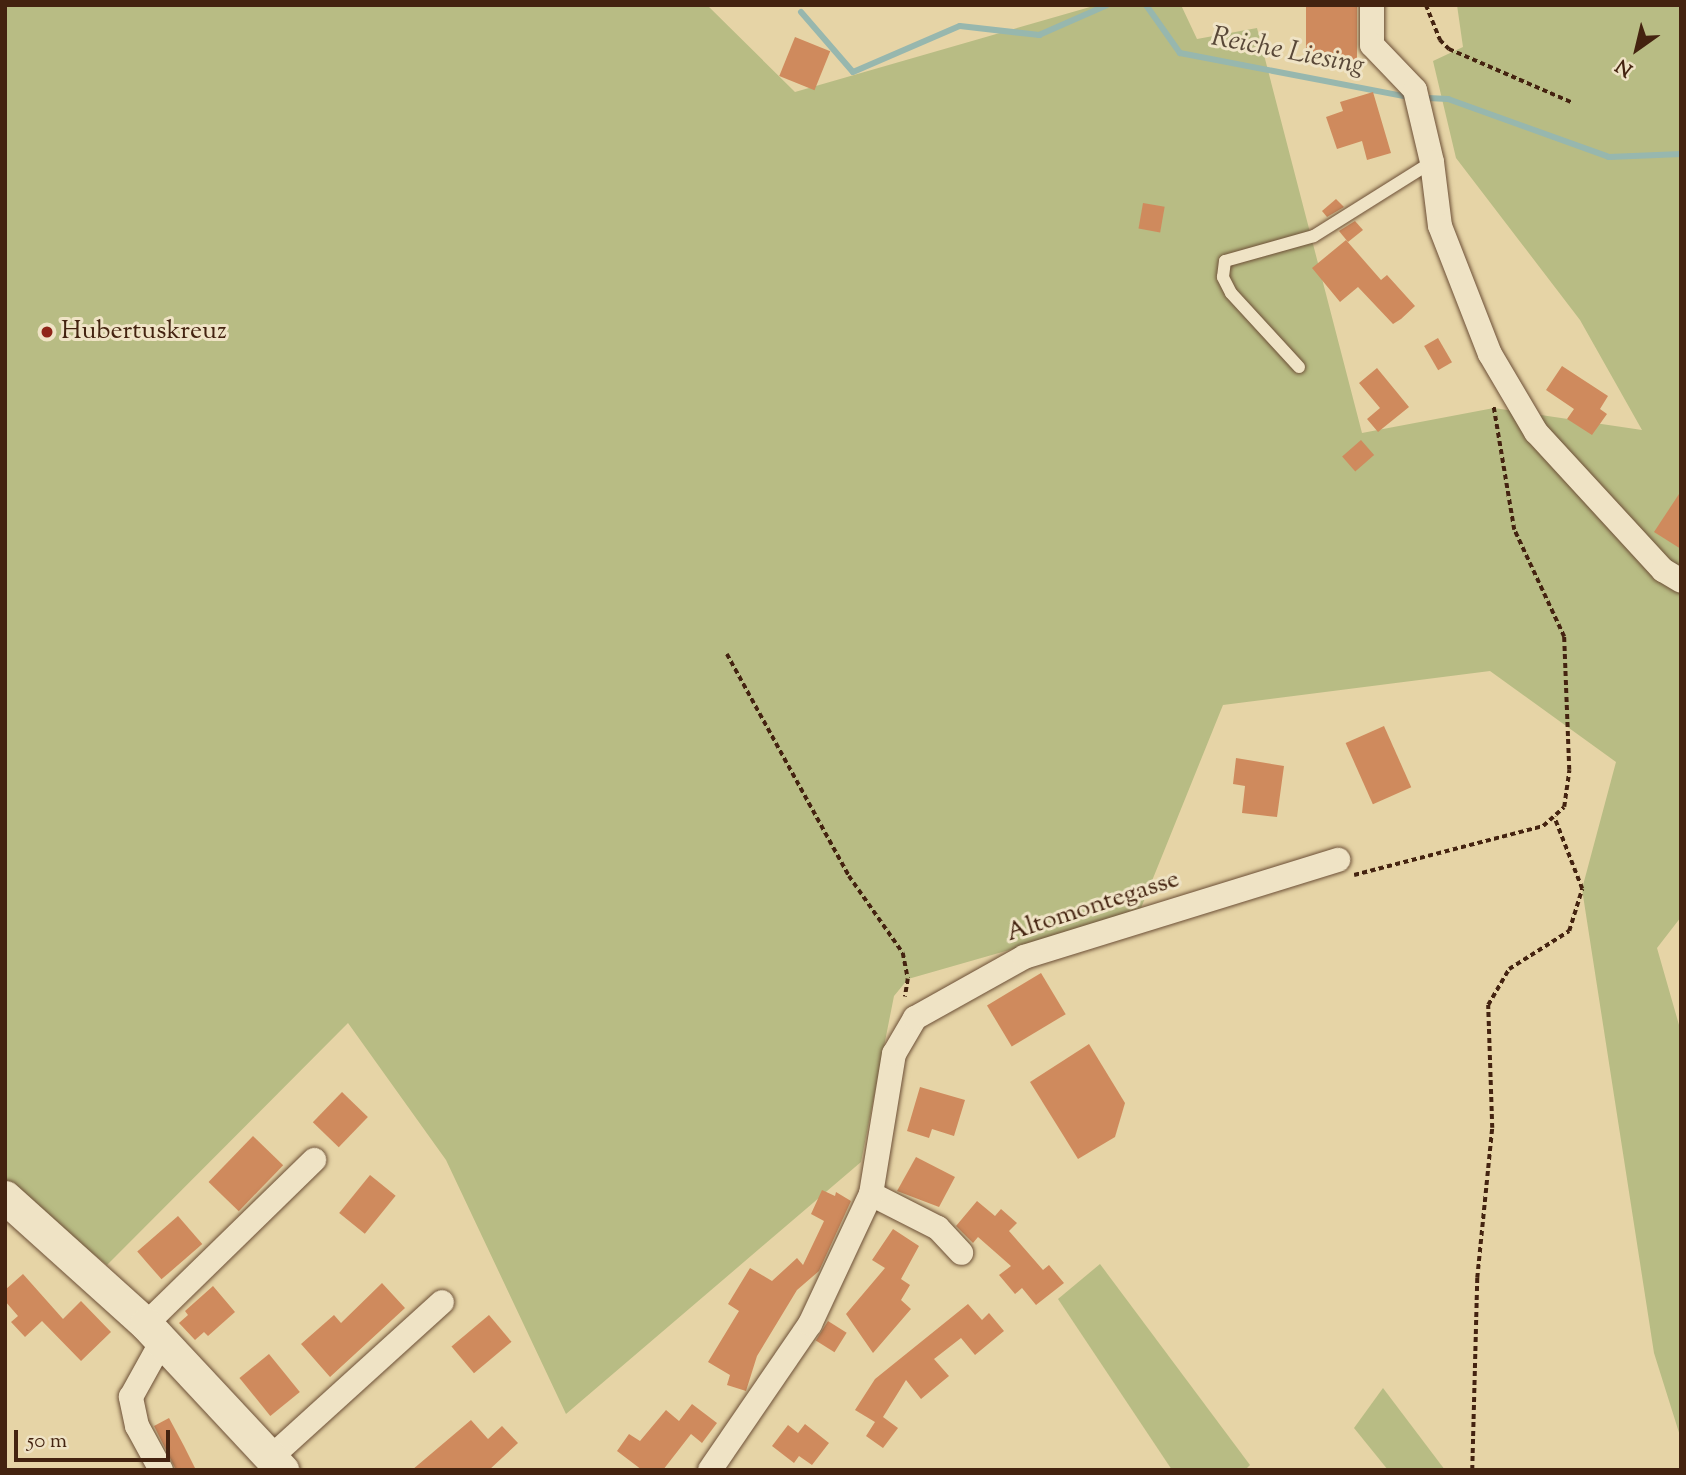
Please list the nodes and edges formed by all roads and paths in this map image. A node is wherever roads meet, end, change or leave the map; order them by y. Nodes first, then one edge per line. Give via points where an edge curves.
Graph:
1 (1371, 5) edge
2 (1426, 5) edge
3 (1571, 102) dead end
4 (1432, 162) junction
5 (1299, 367) dead end
6 (1493, 394) dead end
7 (1681, 581) edge
8 (727, 654) dead end
9 (1554, 817) junction
10 (1338, 860) joint
11 (903, 1004) dead end
12 (314, 1160) dead end
13 (871, 1194) junction
14 (5, 1197) edge
15 (961, 1253) dead end
16 (442, 1302) dead end
17 (154, 1333) junction
18 (276, 1464) edge
19 (161, 1470) edge
20 (710, 1470) edge
21 (1472, 1470) edge

1 - 4 street via 1372,45 1415,90
2 - 3 path via 1440,40 1449,48
4 - 5 lane via 1314,236 1225,261 1223,277 1231,293
4 - 7 street via 1440,226 1461,290 1490,354 1536,432 1663,570
6 - 9 path via 1514,530 1564,637 1569,769 1564,807
8 - 11 path via 849,876 903,953 908,979
9 - 10 path via 1543,826 1336,880
9 - 21 path via 1582,889 1569,931 1509,969 1488,1005 1492,1128 1478,1278
10 - 13 street, Altomontegasse via 1024,957 915,1018 894,1054
12 - 17 street
13 - 15 street via 938,1228
13 - 20 street, Altomontegasse via 810,1324
14 - 17 street
16 - 18 street
17 - 18 street
17 - 19 street via 131,1397 137,1426

